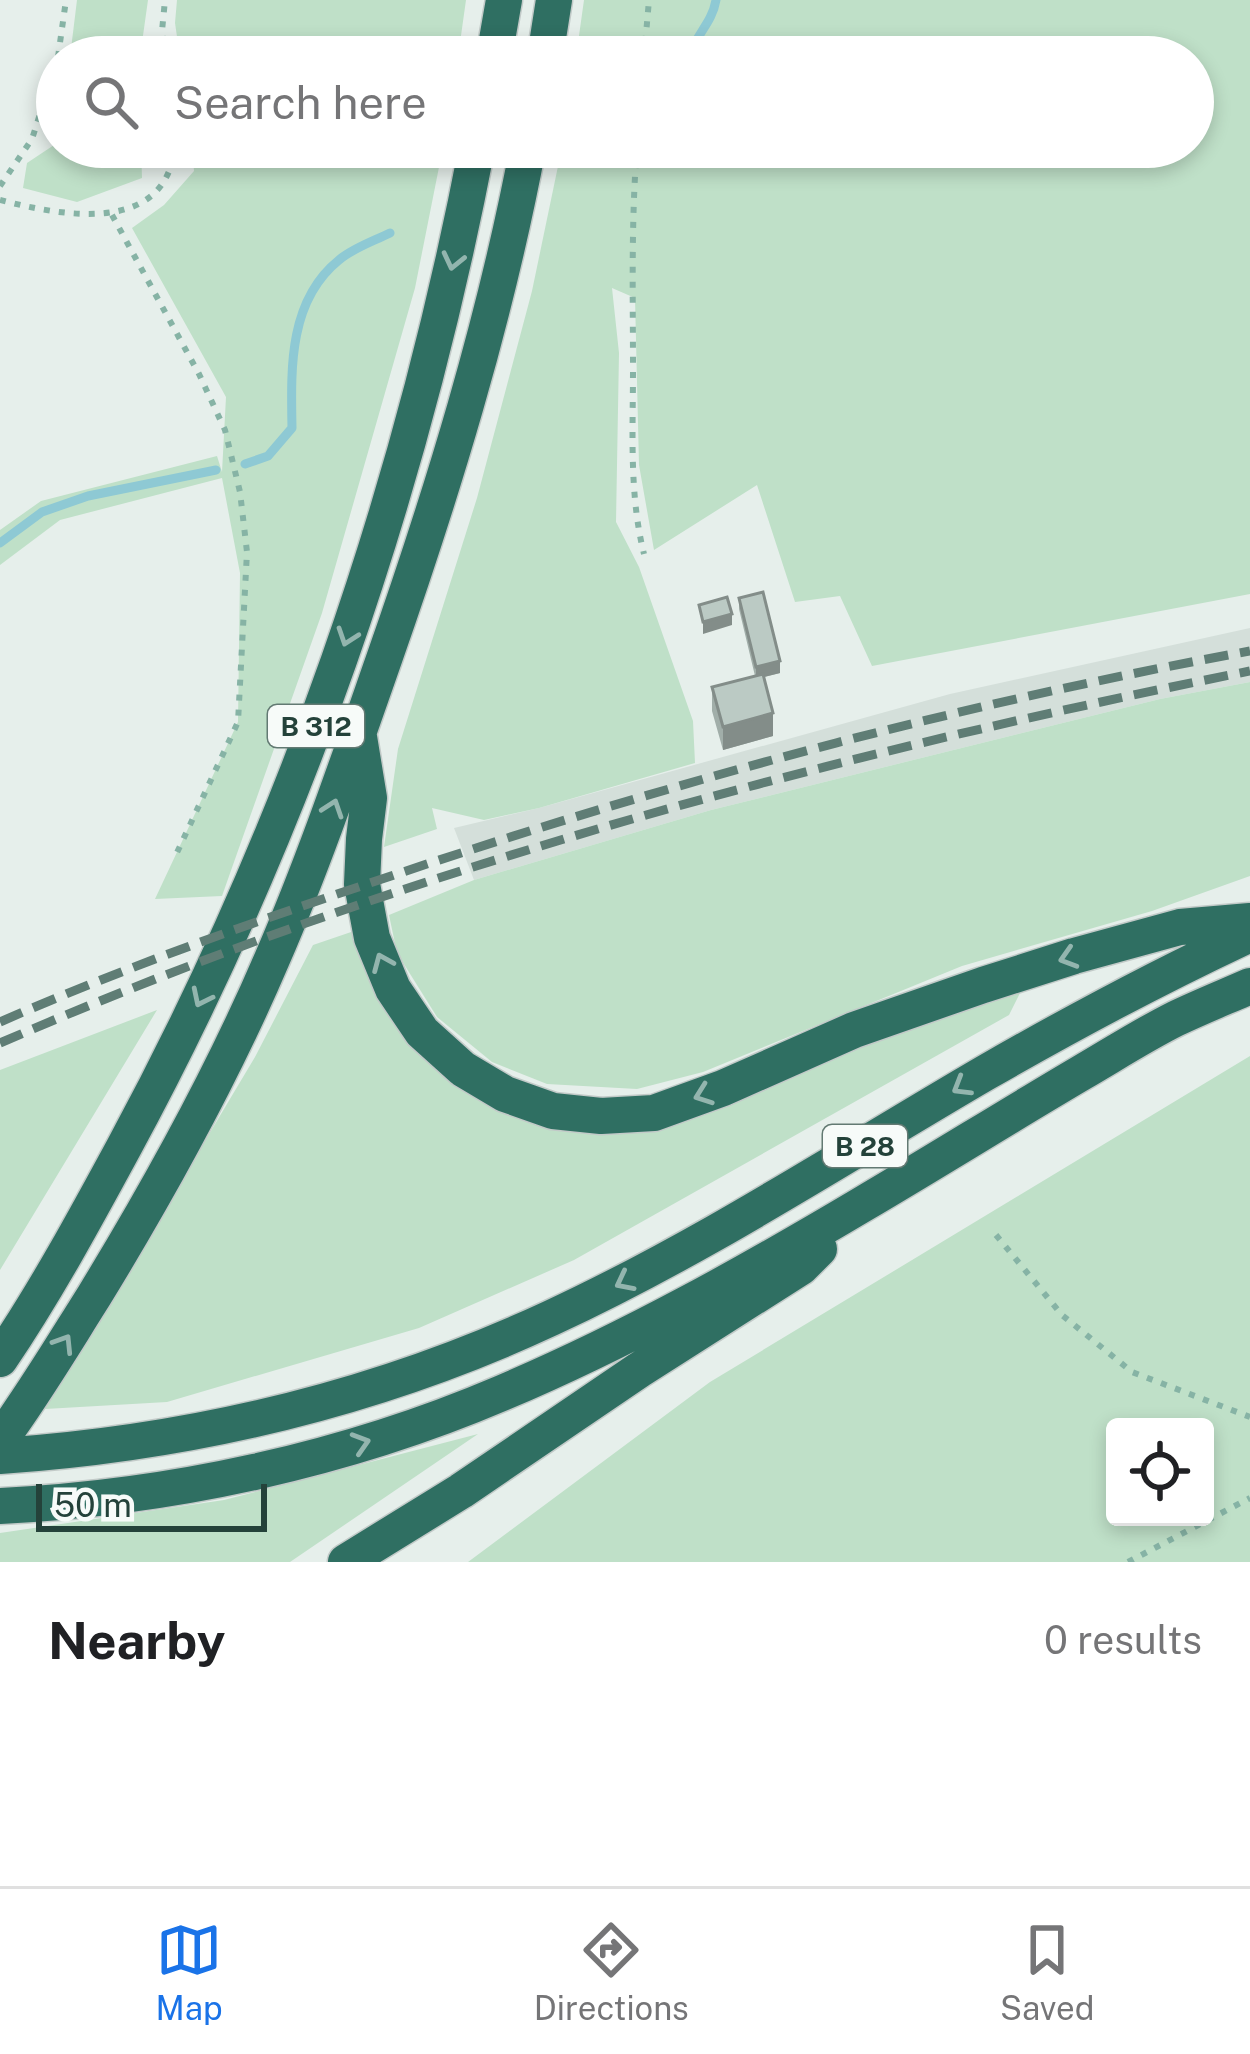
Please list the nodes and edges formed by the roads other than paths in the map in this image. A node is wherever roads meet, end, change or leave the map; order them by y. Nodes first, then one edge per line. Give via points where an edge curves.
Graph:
1 (504, 0) edge
2 (554, 0) edge
3 (498, 36) edge
4 (548, 36) edge
5 (472, 168) edge
6 (524, 168) edge
7 (358, 733) junction
8 (1250, 921) edge
9 (1250, 934) edge
10 (1250, 986) edge
11 (864, 1203) junction
12 (0, 1359) edge
13 (0, 1440) edge
14 (0, 1456) edge
15 (0, 1506) edge
16 (346, 1562) edge

1 - 3 highway
2 - 4 highway
5 -> 12 highway, B 312 via 388,510 275,831 177,1049
6 - 7 highway, B 312 via 483,344
8 -> 7 highway, B 312 via 1180,927 983,985 654,1113 553,1111 463,1070 422,1032 393,989 362,884 370,798
13 -> 7 highway, B 312 via 119,1255 209,1090 272,960
9 -> 14 highway, B 28 via 1059,1031 705,1240 476,1351 235,1425
10 - 11 highway, B 28 via 1174,1020
15 -> 11 highway, B 28 via 248,1473 426,1422 659,1319
11 - 16 highway, B 28 via 801,1268

